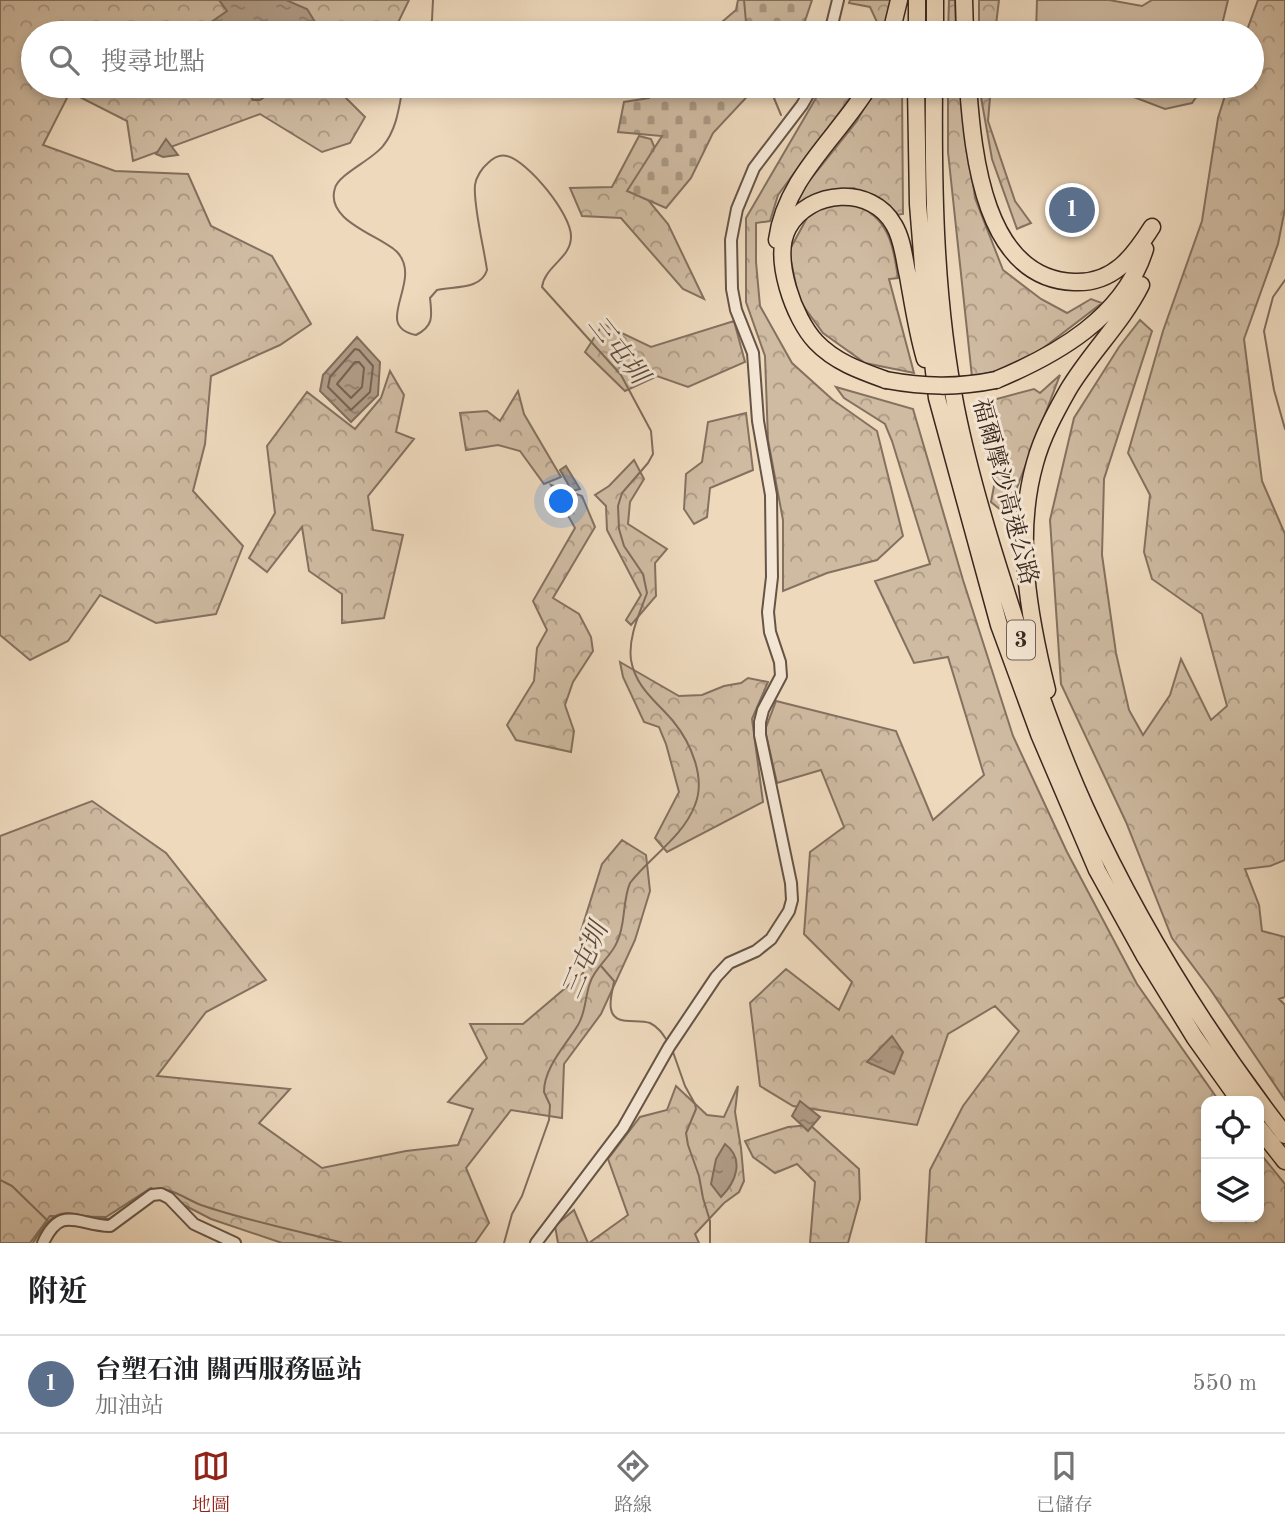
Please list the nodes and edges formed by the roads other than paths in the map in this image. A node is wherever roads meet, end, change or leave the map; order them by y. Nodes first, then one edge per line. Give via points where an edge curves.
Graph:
1 (838, 0) edge
2 (899, 0) edge
3 (917, 0) edge
4 (935, 0) edge
5 (964, 0) edge
6 (833, 21) edge
7 (894, 21) edge
8 (917, 21) edge
9 (934, 21) edge
10 (965, 21) edge
11 (806, 98) edge
12 (862, 98) edge
13 (916, 98) edge
14 (934, 98) edge
15 (970, 98) edge
16 (888, 384) junction
17 (990, 385) junction
18 (937, 398) junction
19 (1060, 747) junction
20 (1236, 1096) edge
21 (1264, 1134) edge
22 (1285, 1135) edge
23 (1285, 1161) edge
24 (43, 1243) edge
25 (235, 1243) edge
26 (536, 1243) edge

1 - 6 street
2 - 7 highway
3 - 8 highway
4 - 9 highway
5 - 10 highway
11 - 26 street via 754,168 737,209 730,262 736,310 753,353 758,421 771,495 768,612 781,676 763,710 760,735 792,900 764,946 730,963 716,977 623,1128
12 - 16 highway via 792,192 781,218 775,259 785,311 808,346 831,365 869,383
13 - 18 highway, 福爾摩沙高速公路 / 3 via 918,204
14 - 19 highway, 福爾摩沙高速公路 / 3 via 937,256 956,408 1032,677
15 - 17 highway via 980,177 990,212 1015,256 1030,269 1056,281 1086,283 1103,278 1134,255 1152,227 1130,280 1089,328 1053,353
16 - 17 highway via 934,396
16 - 18 highway via 826,351 815,341 794,303 782,261 783,239 796,216 820,201 862,198 888,215 895,226 918,335
17 - 19 highway via 1034,374 1076,347 1141,285 1070,387 1049,426 1035,463 1027,507 1027,590
18 - 20 highway, 福爾摩沙高速公路 / 3 via 999,625 1097,870 1195,1038
19 - 22 highway, 福爾摩沙高速公路 / 3 via 1111,860 1171,969
21 - 23 highway
24 - 25 street via 56,1222 66,1218 110,1226 152,1195 161,1194 194,1224

